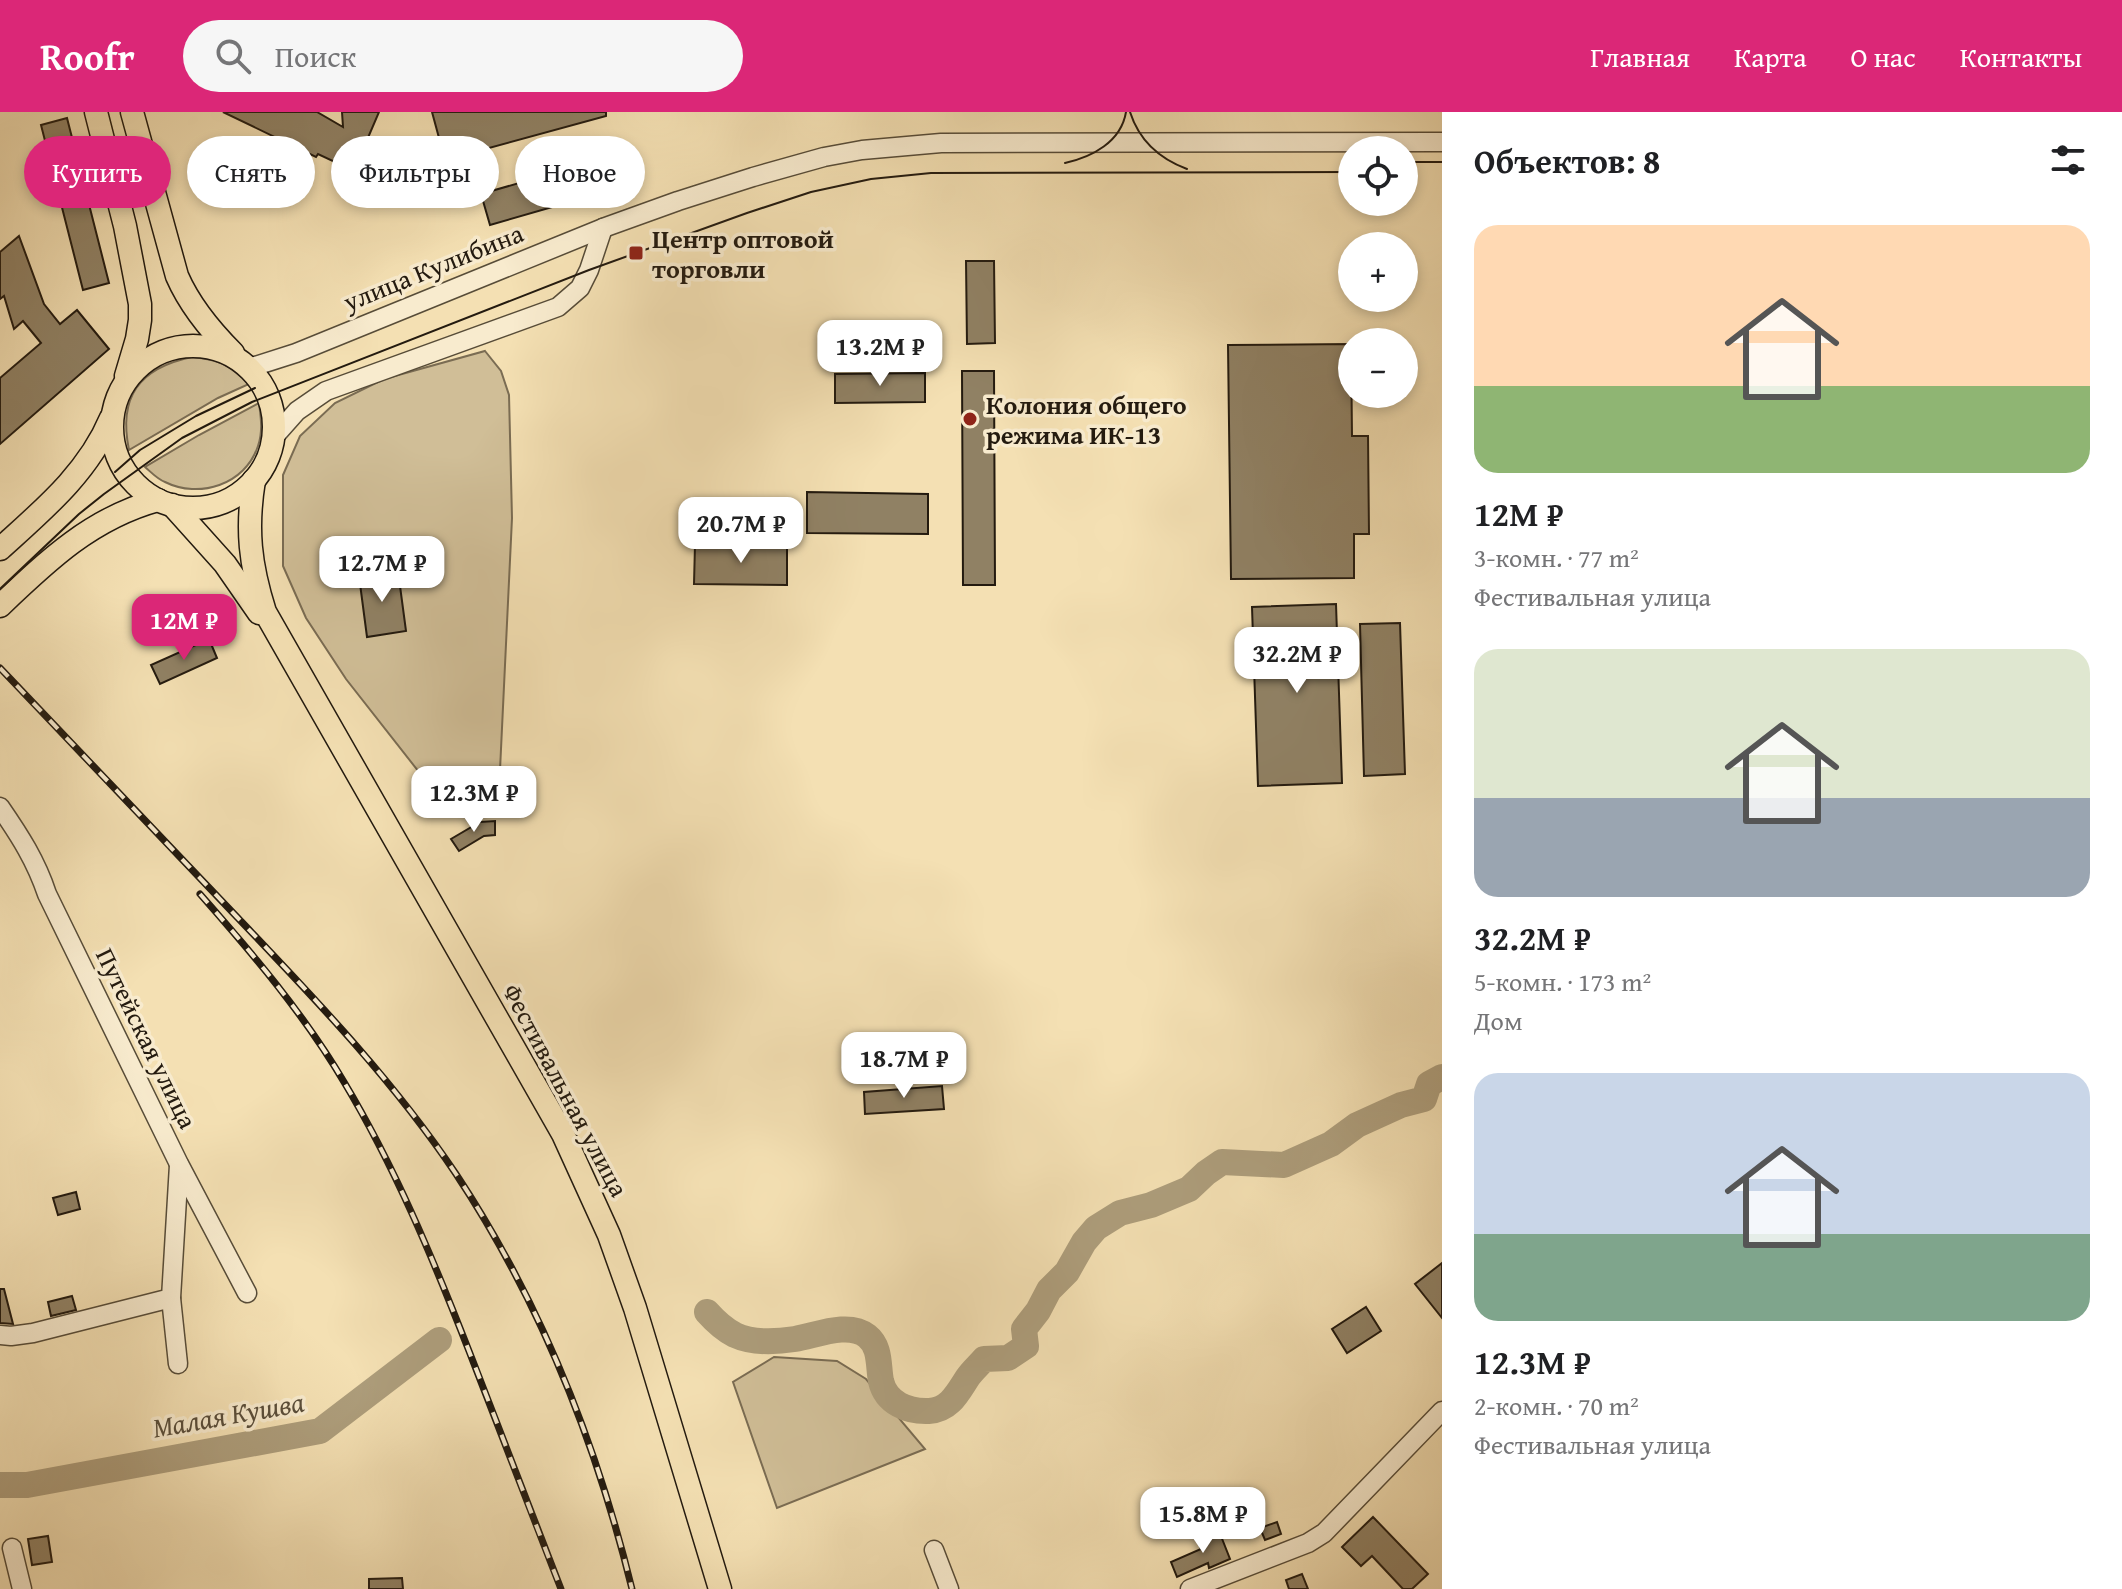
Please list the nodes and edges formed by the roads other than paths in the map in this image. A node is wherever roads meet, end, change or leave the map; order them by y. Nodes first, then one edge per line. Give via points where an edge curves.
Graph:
1 (96, 112) edge
2 (132, 112) edge
3 (1442, 142) edge
4 (603, 228) junction
5 (244, 364) junction
6 (121, 389) junction
7 (113, 413) junction
8 (273, 438) junction
9 (254, 480) junction
10 (165, 502) junction
11 (0, 549) edge
12 (0, 606) edge
13 (286, 650) junction
14 (0, 807) edge
15 (179, 1164) junction
16 (247, 1293) dead end
17 (171, 1298) junction
18 (0, 1335) edge
19 (178, 1364) dead end
20 (1442, 1411) edge
21 (12, 1548) dead end
22 (934, 1550) dead end
23 (22, 1589) edge
24 (720, 1589) edge
25 (949, 1589) edge
26 (1190, 1589) edge

1 - 6 main road via 140,304
2 - 5 main road via 181,284 197,312
3 - 4 street, улица Кулибина via 902,145 790,166
4 - 5 street, улица Кулибина via 323,342
4 - 8 street via 580,288 558,307 326,391 297,411
5 - 6 main road via 220,350 172,348 141,364
5 - 8 main road via 268,396
6 - 7 main road
7 - 10 main road via 113,442 122,467 140,488
7 - 11 main road via 67,487
8 - 9 main road
9 - 10 main road via 217,504
9 - 13 main road, Фестивальная улица via 249,517 252,564 265,612
10 - 12 main road via 121,512 82,533
10 - 13 main road, Фестивальная улица via 225,564
13 - 24 main road, Фестивальная улица via 586,1183 635,1308
14 - 15 street, Путейская улица via 39,869
15 - 16 street, Путейская улица
15 - 17 street
17 - 18 street via 33,1333
17 - 19 street
20 - 26 street via 1324,1533
21 - 23 street
22 - 25 street

